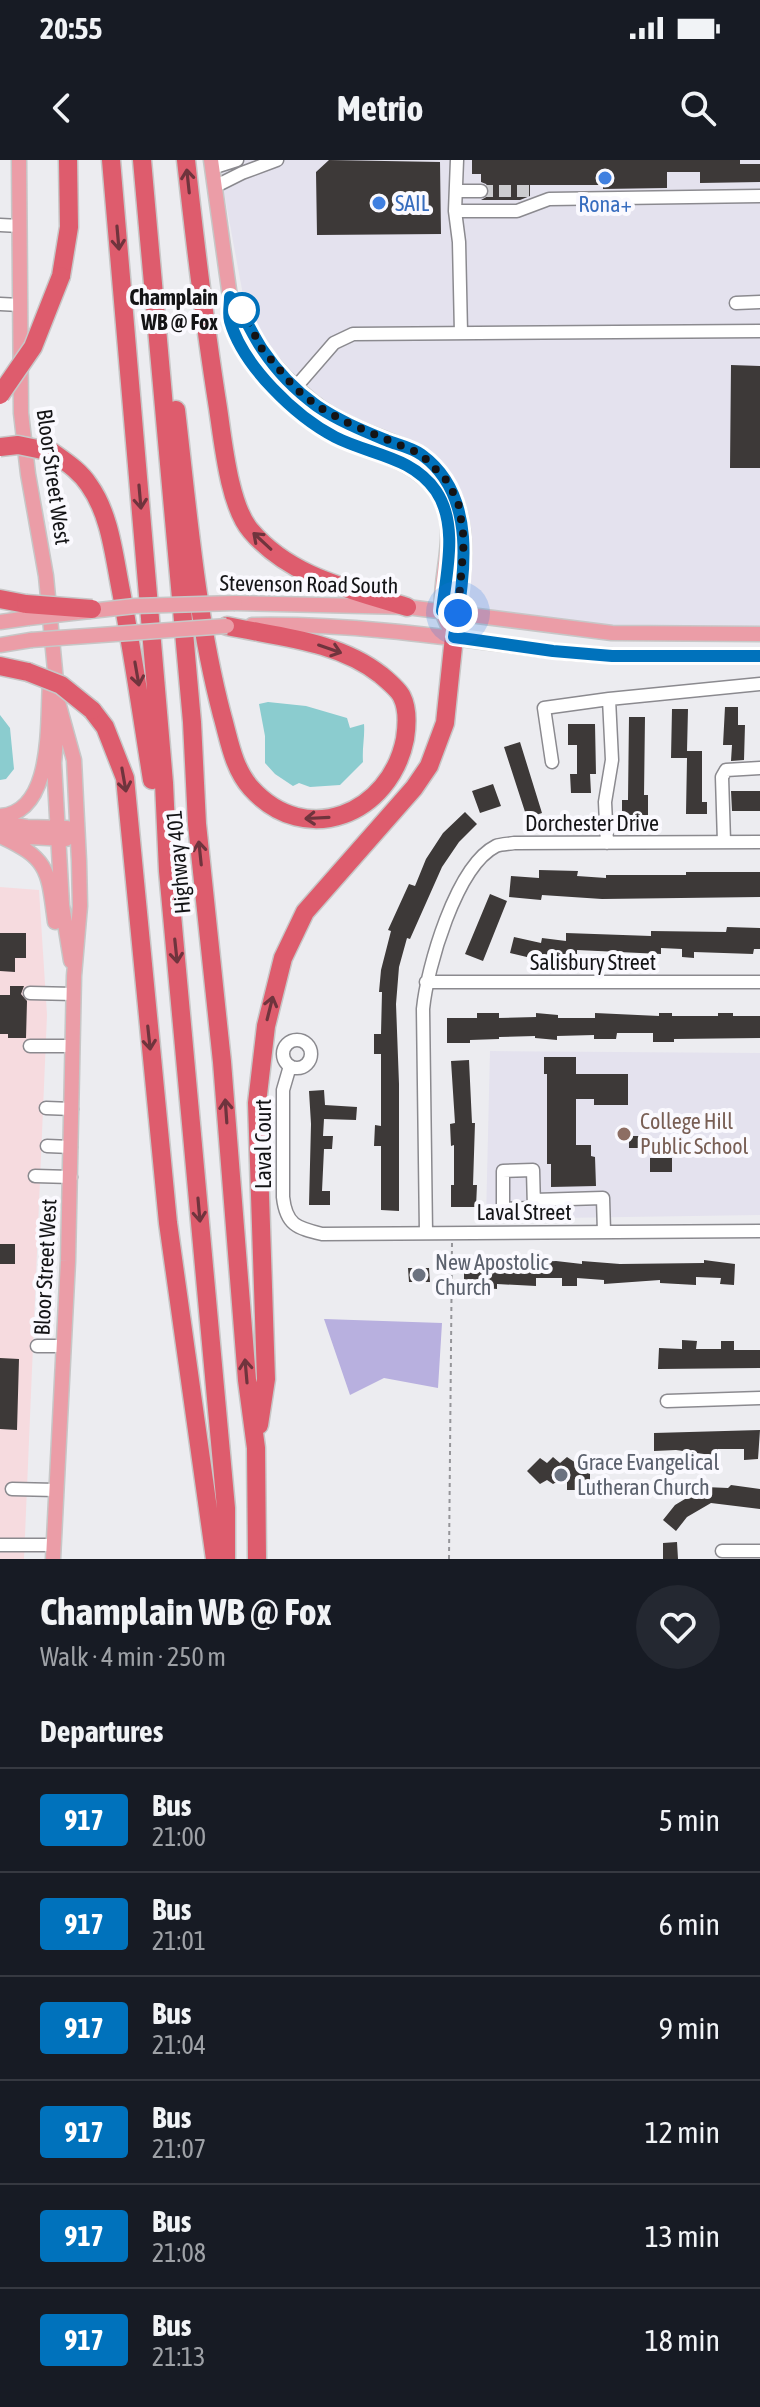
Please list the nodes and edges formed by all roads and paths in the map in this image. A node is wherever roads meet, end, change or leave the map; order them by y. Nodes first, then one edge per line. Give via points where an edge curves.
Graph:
1 (19, 160) edge
2 (68, 160) edge
3 (111, 160) edge
4 (145, 160) edge
5 (186, 160) edge
6 (237, 160) edge
7 (277, 160) edge
8 (457, 160) edge
9 (211, 164) edge
10 (216, 186) junction
11 (456, 191) junction
12 (481, 191) tunnel mouth
13 (530, 191) tunnel mouth
14 (760, 196) edge
15 (541, 201) junction
16 (455, 211) junction
17 (0, 225) edge
18 (20, 226) junction
19 (230, 297) junction
20 (760, 302) edge
21 (736, 303) dead end
22 (0, 304) edge
23 (20, 305) junction
24 (760, 331) edge
25 (461, 333) junction
26 (295, 388) junction
27 (0, 395) edge
28 (0, 447) edge
29 (0, 599) edge
30 (407, 607) junction
31 (92, 609) joint
32 (27, 611) junction
33 (442, 611) junction
34 (458, 613) junction
35 (0, 622) edge
36 (227, 626) junction
37 (760, 634) edge
38 (454, 637) junction
39 (0, 645) edge
40 (53, 655) junction
41 (760, 656) edge
42 (0, 666) edge
43 (760, 684) edge
44 (609, 699) junction
45 (58, 702) junction
46 (552, 762) dead end
47 (760, 768) edge
48 (0, 816) edge
49 (0, 823) edge
50 (59, 833) junction
51 (78, 833) junction
52 (0, 835) edge
53 (724, 842) junction
54 (760, 842) edge
55 (607, 843) junction
56 (168, 871) junction
57 (74, 976) junction
58 (426, 982) junction
59 (760, 982) edge
60 (30, 993) dead end
61 (74, 994) junction
62 (30, 1046) dead end
63 (73, 1046) junction
64 (290, 1066) dead end
65 (46, 1108) dead end
66 (72, 1109) junction
67 (47, 1146) dead end
68 (71, 1147) junction
69 (35, 1176) dead end
70 (71, 1177) junction
71 (534, 1200) junction
72 (518, 1209) junction
73 (291, 1222) joint
74 (760, 1231) edge
75 (519, 1232) junction
76 (604, 1232) junction
77 (426, 1233) junction
78 (452, 1233) junction
79 (37, 1346) dead end
80 (64, 1346) junction
81 (760, 1398) edge
82 (667, 1401) dead end
83 (256, 1448) junction
84 (12, 1489) dead end
85 (56, 1490) junction
86 (0, 1545) edge
87 (722, 1551) dead end
88 (760, 1551) edge
89 (54, 1552) edge
90 (215, 1559) edge
91 (226, 1559) edge
92 (257, 1559) edge
93 (449, 1559) edge

1 - 18 main road, Bloor Street West
2 - 27 highway, bridge via 69,227 61,276 33,347
3 -> 56 highway, Highway 401
36 -> 4 highway via 329,648 382,676 402,696 407,726 401,758 387,785 361,807 311,821 281,810 251,787 234,759 211,673 193,558
83 -> 4 highway, Highway 401 via 197,824
30 -> 5 highway via 301,572 249,529 234,495 224,444
6 - 9 street
7 - 10 street
8 - 11 street
9 - 10 main road
10 - 19 main road
11 - 12 street
11 - 16 street
13 - 15 street
14 - 15 street
15 - 16 street via 517,211
16 - 25 street
17 - 18 street
18 - 23 main road, Bloor Street West
19 - 26 main road via 262,349
19 - 33 main road via 229,318 239,343 305,418 337,438 411,466 436,491 449,542
20 - 21 street
22 - 23 street
23 - 40 main road, Bloor Street West via 21,413
24 - 25 street
25 - 26 street via 346,336
26 - 34 main road via 348,423 421,454 449,483 464,540
28 -> 56 highway, bridge via 52,452 89,484 102,508 135,662
29 - 32 highway
30 - 31 main road, Stevenson Road South, bridge via 235,603
30 - 33 main road, Stevenson Road South
31 - 32 highway, bridge
32 - 35 main road
33 - 34 main road, Stevenson Road South
33 - 38 main road
34 - 37 main road, Stevenson Road South via 612,633
34 - 38 main road
36 - 38 main road, Stevenson Road South via 329,625
36 - 39 main road, Stevenson Road South, bridge
38 - 41 main road, Stevenson Road South via 612,656
83 -> 38 highway via 266,1379 257,1103 266,1026 283,958 305,912 429,766 445,723
40 - 45 main road, Bloor Street West
40 - 48 main road via 38,791 24,807
42 -> 90 highway, bridge via 61,685 92,710 105,727 125,778 168,1223
43 - 44 street
44 - 46 street via 544,708
44 - 55 street
45 - 50 main road, Bloor Street West via 54,763
45 - 51 main road, Bloor Street West via 74,760
47 - 53 street via 726,770 722,777
49 - 50 main road
50 - 51 main road
50 - 52 main road
50 - 57 main road, Bloor Street West via 63,916
51 - 57 main road, Bloor Street West via 80,906
52 - 61 main road via 31,852 48,877 62,959
53 - 54 street, Dorchester Drive
53 - 55 street, Dorchester Drive
55 - 58 street, Dorchester Drive via 496,846 469,872 445,922
56 -> 91 highway, Highway 401 via 226,1508
57 - 61 main road, Bloor Street West
58 - 59 street, Salisbury Street
58 - 77 street, Dorchester Drive
60 - 61 street
61 - 63 main road, Bloor Street West
62 - 63 street
63 - 66 main road, Bloor Street West
64 - 73 street, Laval Court via 283,1090 283,1197
65 - 66 street
66 - 68 main road, Bloor Street West
67 - 68 street
68 - 70 main road, Bloor Street West
69 - 70 street
70 - 80 main road, Bloor Street West
71 - 72 street via 534,1208
71 - 72 street via 533,1170 503,1171 503,1209
71 - 76 street via 603,1198
72 - 75 street
73 - 77 street, Laval Street via 322,1234
74 - 76 street, Laval Street
75 - 76 street, Laval Street
75 - 78 street, Laval Street
77 - 78 street, Laval Street
78 - 93 path
79 - 80 street
80 - 85 main road, Bloor Street West
81 - 82 street
83 - 92 highway, Highway 401
84 - 85 street
85 - 89 main road, Bloor Street West
86 - 89 street
87 - 88 street

